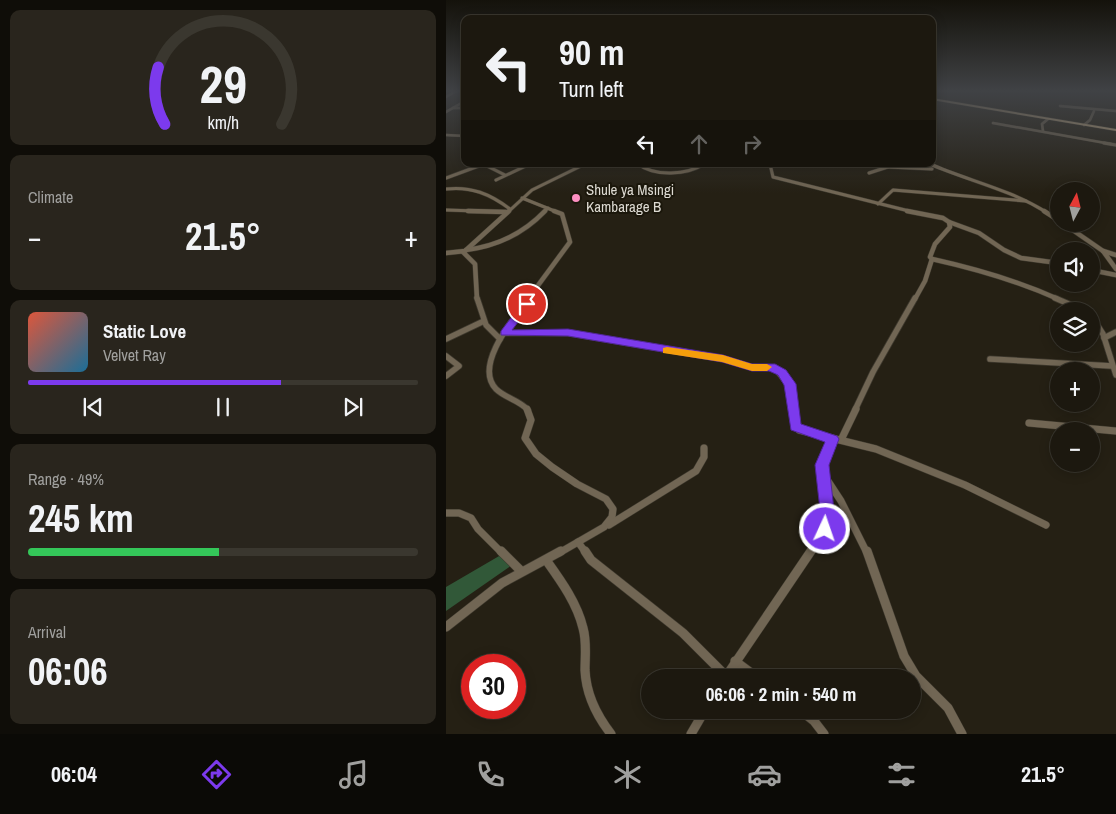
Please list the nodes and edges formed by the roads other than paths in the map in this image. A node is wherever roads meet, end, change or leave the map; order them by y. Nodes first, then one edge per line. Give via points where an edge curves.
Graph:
1 (1002, 124) edge
2 (1042, 124) edge
3 (1080, 124) edge
4 (1084, 125) joint
5 (1043, 130) junction
6 (1116, 130) edge
7 (446, 135) edge
8 (461, 136) edge
9 (1116, 144) edge
10 (936, 166) edge
11 (476, 167) edge
12 (490, 167) edge
13 (523, 167) edge
14 (578, 167) edge
15 (643, 167) edge
16 (700, 167) edge
17 (771, 167) edge
18 (887, 167) joint
19 (925, 167) edge
20 (904, 169) joint
21 (932, 169) junction
22 (950, 172) junction
23 (869, 173) dead end
24 (505, 175) junction
25 (446, 178) edge
26 (496, 180) dead end
27 (446, 189) edge
28 (522, 198) junction
29 (1026, 201) junction
30 (878, 204) junction
31 (548, 208) junction
32 (446, 210) edge
33 (508, 211) junction
34 (1050, 215) edge
35 (949, 222) junction
36 (1076, 232) edge
37 (465, 251) junction
38 (1103, 251) junction
39 (446, 254) edge
40 (1116, 254) edge
41 (932, 259) junction
42 (1113, 259) edge
43 (1050, 262) edge
44 (1116, 269) edge
45 (1100, 271) edge
46 (1116, 274) edge
47 (1065, 302) edge
48 (484, 322) junction
49 (1100, 326) edge
50 (1116, 332) edge
51 (502, 336) junction
52 (1104, 338) junction
53 (446, 339) edge
54 (446, 356) edge
55 (990, 359) dead end
56 (1112, 366) junction
57 (1116, 374) edge
58 (446, 376) edge
59 (1029, 423) dead end
60 (1116, 431) edge
61 (836, 440) junction
62 (704, 448) dead end
63 (822, 472) junction
64 (446, 513) edge
65 (608, 525) junction
66 (1046, 525) dead end
67 (578, 542) junction
68 (546, 560) junction
69 (521, 571) junction
70 (446, 626) edge
71 (735, 661) junction
72 (717, 669) edge
73 (730, 669) edge
74 (746, 669) edge
75 (700, 719) edge
76 (811, 719) edge
77 (611, 734) edge
78 (691, 734) edge
79 (824, 734) edge
80 (962, 734) edge

1 - 5 street
2 - 5 street
3 - 4 main road
4 - 6 main road
5 - 9 street
7 - 8 street
10 - 22 street
11 - 25 street
12 - 24 street
13 - 24 street
14 - 28 street via 556,176
15 - 16 street via 671,172
17 - 30 street via 773,177
18 - 20 street
18 - 23 street
19 - 21 street
20 - 21 street
21 - 22 street
22 - 29 street via 964,179 989,184
24 - 26 street
27 - 33 street via 466,187 478,190
28 - 31 street
28 - 33 street
29 - 30 street via 893,190
29 - 34 street
30 - 35 street
31 - 37 street via 530,227 515,236 491,246
31 - 51 street via 565,218 570,243
32 - 33 street
33 - 37 street
35 - 41 street via 950,229 940,235 931,248
35 - 43 street via 979,233 1021,258
36 - 38 street
37 - 39 street
37 - 48 street via 475,264 476,287
38 - 40 street
38 - 42 street
41 - 47 street via 990,272
41 - 61 street via 925,281
42 - 44 street
45 - 46 street
48 - 51 street via 494,336
48 - 53 street
49 - 52 street
50 - 52 street
51 - 61 street via 568,332 752,367 775,368 790,384 795,427
51 - 65 street via 491,354 489,380 496,392 530,413 525,438 530,446 563,474 611,503 612,517
52 - 56 street
54 - 58 street via 460,366
55 - 56 street
56 - 57 street
59 - 60 street
61 - 63 street via 823,458
61 - 66 street via 876,449 965,484
62 - 65 street via 704,457 696,471
63 - 71 street via 827,510 825,529
63 - 80 street via 842,501 870,558 904,656 916,676 948,708
64 - 69 street via 459,513 471,518
65 - 67 street
67 - 68 street
67 - 72 street via 591,560 683,633
68 - 69 street
68 - 77 street via 582,625 587,686 602,723
69 - 70 street
71 - 73 street
71 - 74 street
75 - 78 street
76 - 79 street

